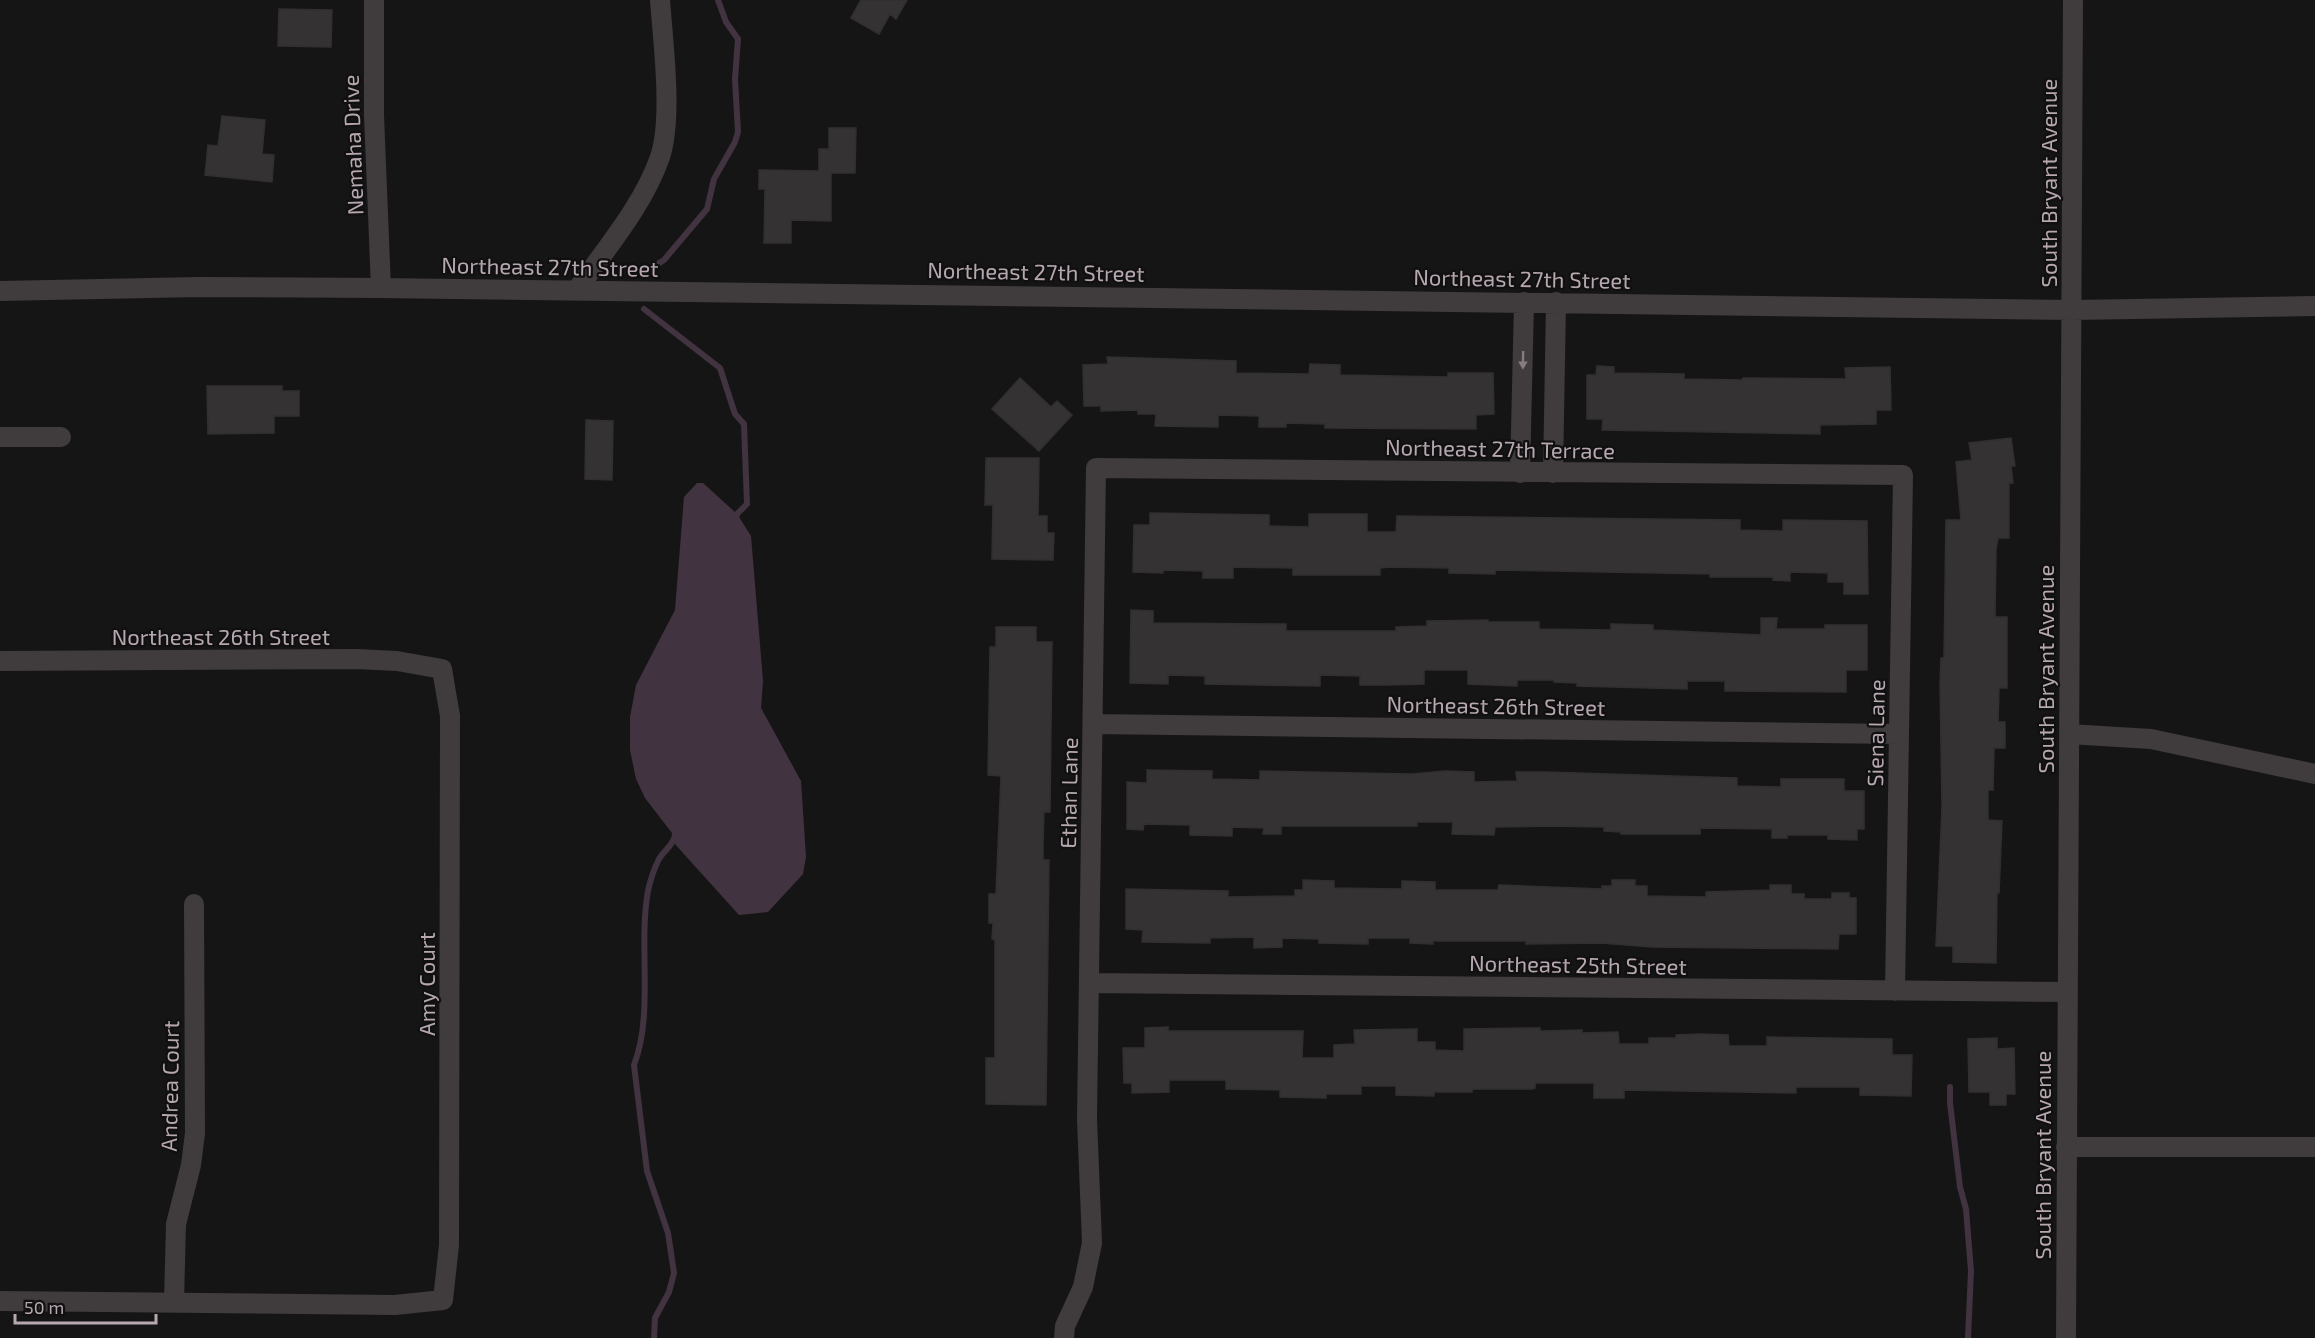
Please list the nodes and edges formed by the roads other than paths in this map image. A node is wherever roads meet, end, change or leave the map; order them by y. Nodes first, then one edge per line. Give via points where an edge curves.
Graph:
1 (374, 0) edge
2 (660, 0) edge
3 (2073, 0) edge
4 (381, 288) junction
5 (577, 290) junction
6 (0, 291) edge
7 (1524, 302) junction
8 (1556, 302) junction
9 (2315, 306) edge
10 (2072, 310) junction
11 (0, 437) edge
12 (61, 437) dead end
13 (1096, 468) joint
14 (1520, 473) junction
15 (1553, 473) junction
16 (1903, 475) joint
17 (0, 662) edge
18 (442, 669) joint
19 (1093, 724) junction
20 (1898, 734) junction
21 (2069, 734) junction
22 (2315, 774) edge
23 (194, 904) dead end
24 (1089, 983) junction
25 (1895, 991) junction
26 (2067, 992) junction
27 (2066, 1147) junction
28 (2315, 1147) edge
29 (0, 1300) edge
30 (174, 1302) junction
31 (1064, 1338) edge
32 (2066, 1338) edge

1 - 4 street, Nemaha Drive
2 - 5 street via 665,101 660,155 637,204
3 - 10 street, South Bryant Avenue
4 - 5 street, Northeast 27th Street
4 - 6 street, Northeast 27th Street via 199,286
5 - 7 street, Northeast 27th Street
7 - 8 street, Northeast 27th Street
7 -> 14 street
8 - 10 street, Northeast 27th Street
8 - 15 street
9 - 10 street, Northeast 27th Street
10 - 21 street, South Bryant Avenue
11 - 12 street
13 - 14 street, Northeast 27th Terrace
13 - 19 street, Ethan Lane
14 - 15 street, Northeast 27th Terrace
15 - 16 street, Northeast 27th Terrace
16 - 20 street, Siena Lane
17 - 18 street, Northeast 26th Street via 356,659
18 - 30 street, Amy Court via 450,716 449,1245 443,1300 396,1305
19 - 20 street, Northeast 26th Street
19 - 24 street, Ethan Lane
20 - 25 street, Siena Lane
21 - 22 street via 2151,739
21 - 26 street, South Bryant Avenue
23 - 30 street, Andrea Court via 195,1133 176,1224
24 - 25 street, Northeast 25th Street
24 - 31 street, Ethan Lane via 1087,1119 1092,1243 1083,1287 1065,1326
25 - 26 street, Northeast 25th Street
26 - 27 street, South Bryant Avenue
27 - 28 street
27 - 32 street, South Bryant Avenue
29 - 30 street

